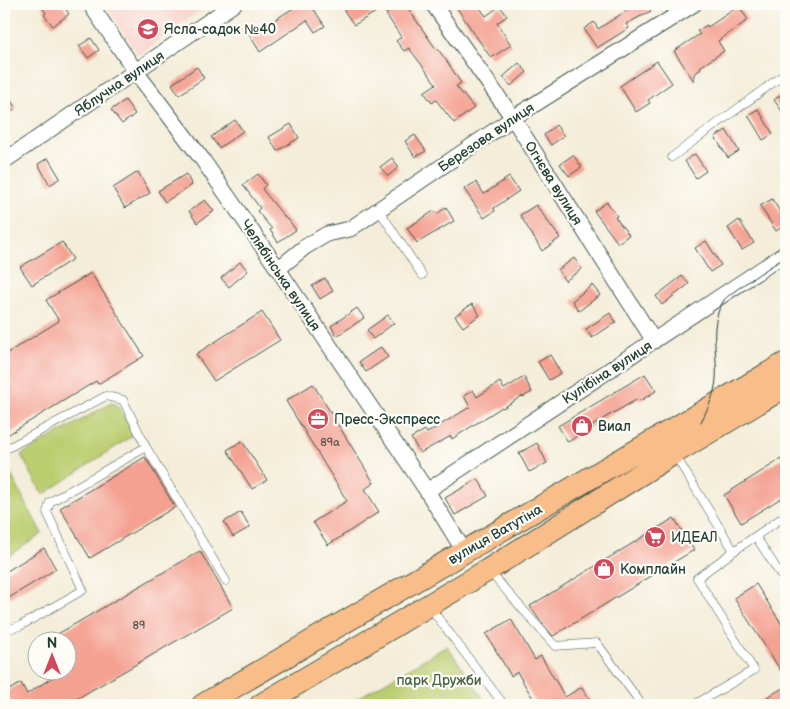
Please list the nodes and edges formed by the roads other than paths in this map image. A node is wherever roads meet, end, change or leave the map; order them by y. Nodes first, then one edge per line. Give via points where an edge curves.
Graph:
1 (90, 4) edge
2 (234, 4) edge
3 (433, 4) edge
4 (694, 4) edge
5 (136, 72) junction
6 (786, 73) edge
7 (513, 118) junction
8 (672, 157) dead end
9 (4, 161) edge
10 (379, 210) junction
11 (786, 252) edge
12 (278, 269) junction
13 (422, 275) dead end
14 (654, 341) junction
15 (786, 363) edge
16 (786, 386) edge
17 (146, 447) junction
18 (4, 450) edge
19 (674, 453) junction
20 (426, 491) junction
21 (786, 515) edge
22 (756, 537) junction
23 (464, 551) junction
24 (734, 551) junction
25 (488, 570) junction
26 (226, 581) dead end
27 (786, 583) edge
28 (428, 605) junction
29 (4, 630) edge
30 (204, 705) edge
31 (261, 705) edge
32 (504, 705) edge
33 (642, 705) edge
34 (694, 705) edge

1 - 5 street, Челябінська вулиця
2 - 5 street, Яблучна вулиця
3 - 7 street, Огнєва вулиця
4 - 7 street, Березова вулиця
5 - 9 street, Яблучна вулиця
5 - 12 street, Челябінська вулиця
6 - 8 lane
7 - 10 street, Березова вулиця
7 - 14 street, Огнєва вулиця
10 - 12 street, Березова вулиця via 350,229 327,234
10 - 13 lane
11 - 14 street, Кулібіна вулиця
12 - 20 street, Челябінська вулиця
14 - 20 street, Кулібіна вулиця
15 - 23 main road, вулиця Ватутіна
16 - 19 main road, вулиця Ватутіна
17 - 18 lane via 123,400 106,396
17 - 26 lane
17 - 29 lane via 50,502 47,512 83,590 20,626
19 - 24 lane
19 - 25 main road, вулиця Ватутіна
20 - 23 street, Челябінська вулиця
21 - 22 lane
22 - 24 lane
22 - 27 lane
23 - 30 main road, вулиця Ватутіна
24 - 34 lane via 697,578 754,670
25 - 28 main road, вулиця Ватутіна
25 - 33 lane via 555,646 597,643
28 - 31 main road, вулиця Ватутіна
28 - 32 lane

